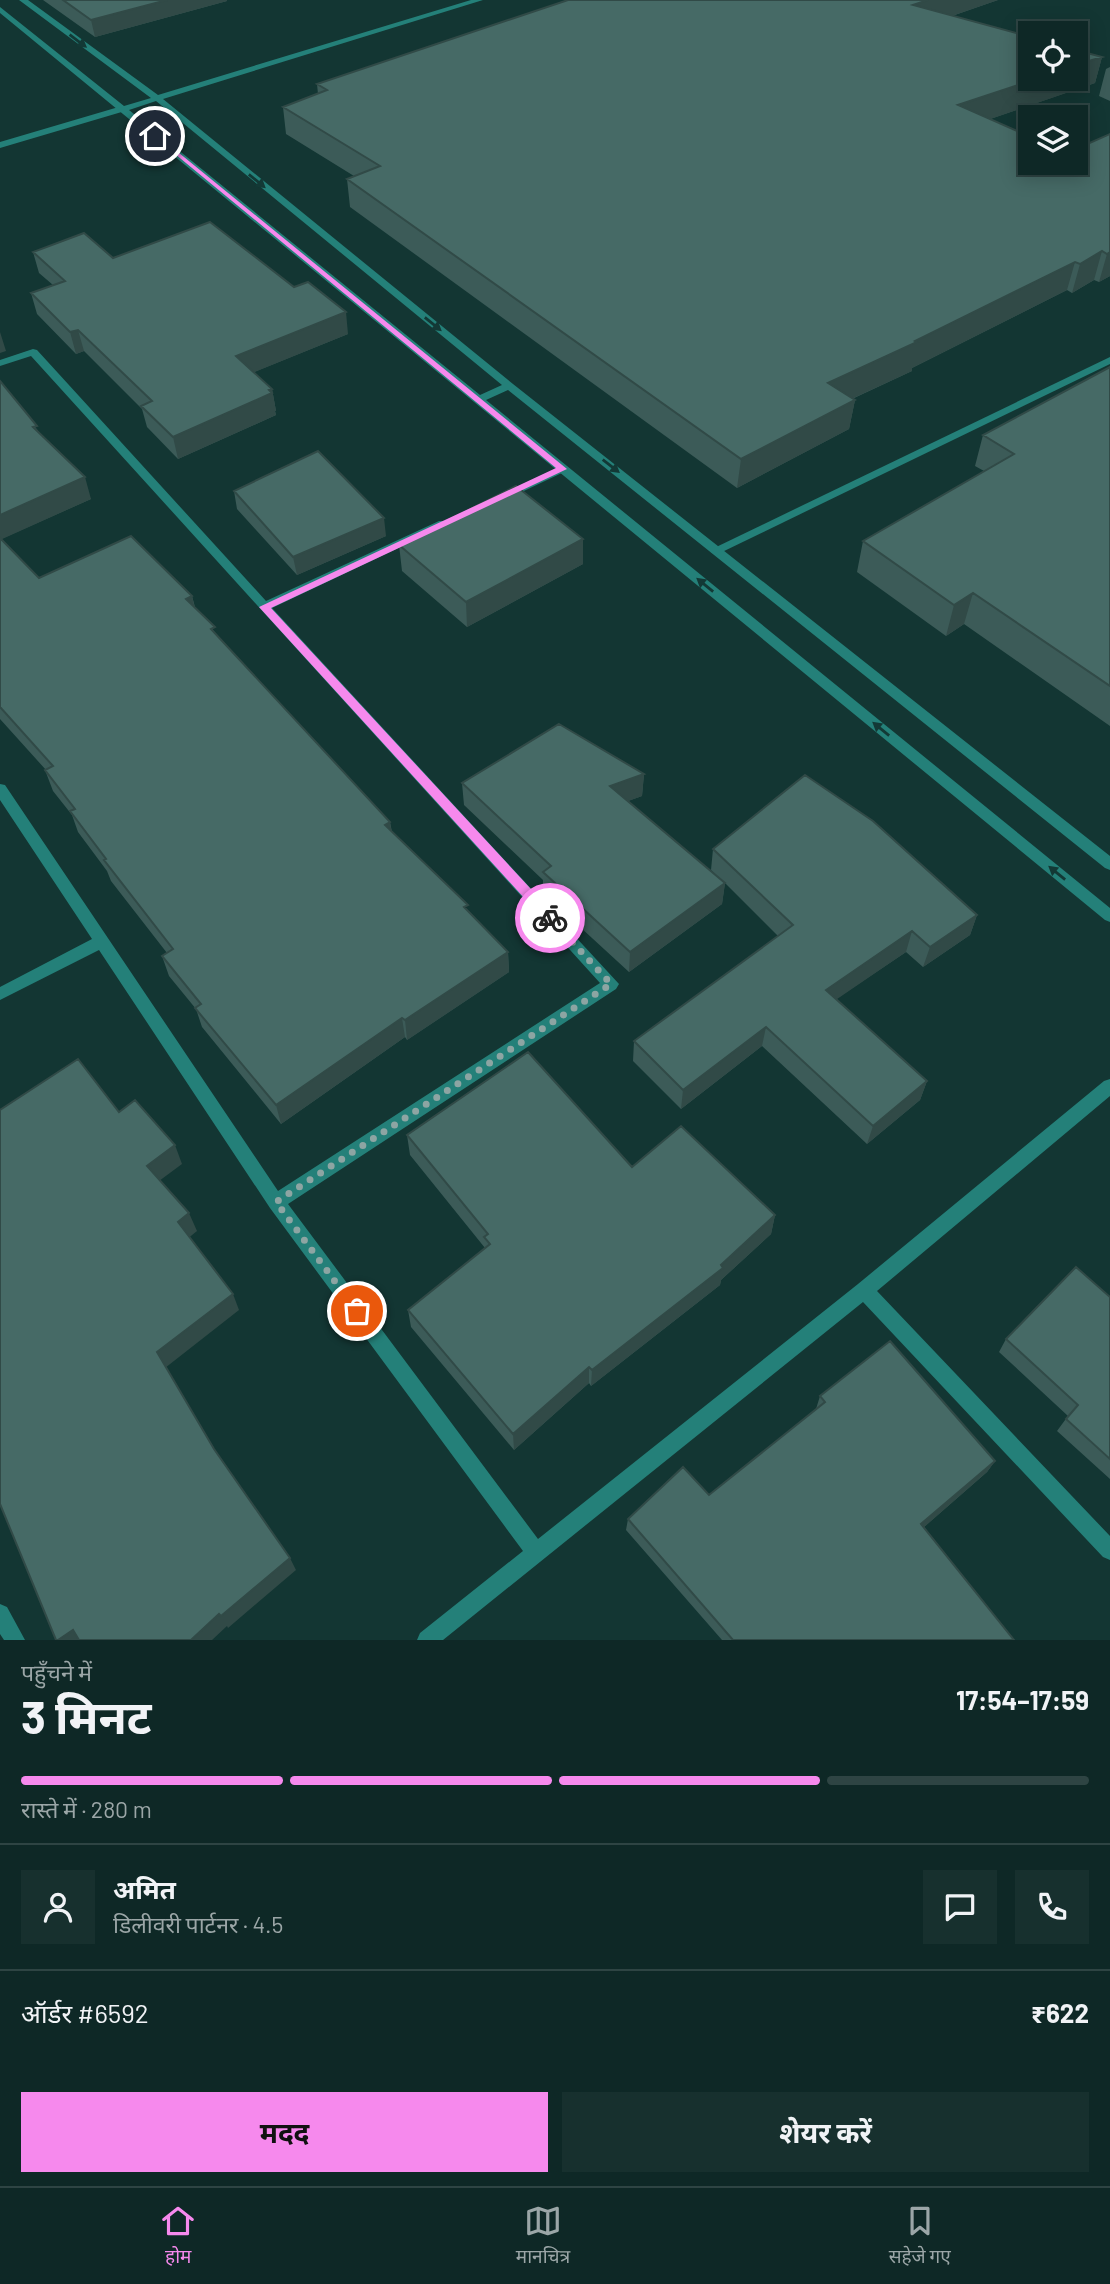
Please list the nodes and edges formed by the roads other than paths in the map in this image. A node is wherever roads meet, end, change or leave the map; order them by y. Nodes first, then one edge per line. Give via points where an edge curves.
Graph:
1 (23, 0) edge
2 (479, 0) edge
3 (0, 9) edge
4 (158, 99) junction
5 (122, 109) junction
6 (0, 145) edge
7 (1110, 360) edge
8 (0, 363) edge
9 (509, 386) junction
10 (478, 400) junction
11 (562, 469) junction
12 (488, 503) edge
13 (463, 515) edge
14 (716, 550) junction
15 (264, 607) junction
16 (0, 789) edge
17 (1110, 864) edge
18 (1110, 916) edge
19 (102, 941) junction
20 (0, 994) edge
21 (1110, 1086) edge
22 (276, 1202) junction
23 (864, 1290) junction
24 (1110, 1550) edge
25 (535, 1551) junction
26 (0, 1614) edge
27 (15, 1640) edge
28 (427, 1640) edge

1 -> 4 street
2 - 4 street
3 - 5 street
4 - 5 street
4 -> 9 street
5 - 6 street
5 - 10 street
7 - 14 street
8 - 15 street via 33,352
9 - 10 street
9 -> 14 street
10 - 11 street
11 - 12 street
18 -> 11 street
13 - 15 street
14 - 17 street
15 - 22 street via 611,984
16 - 19 street
19 - 20 street
19 - 22 street
21 - 23 street
22 - 25 street
23 - 24 street
23 - 25 street
25 - 28 street
26 - 27 street

